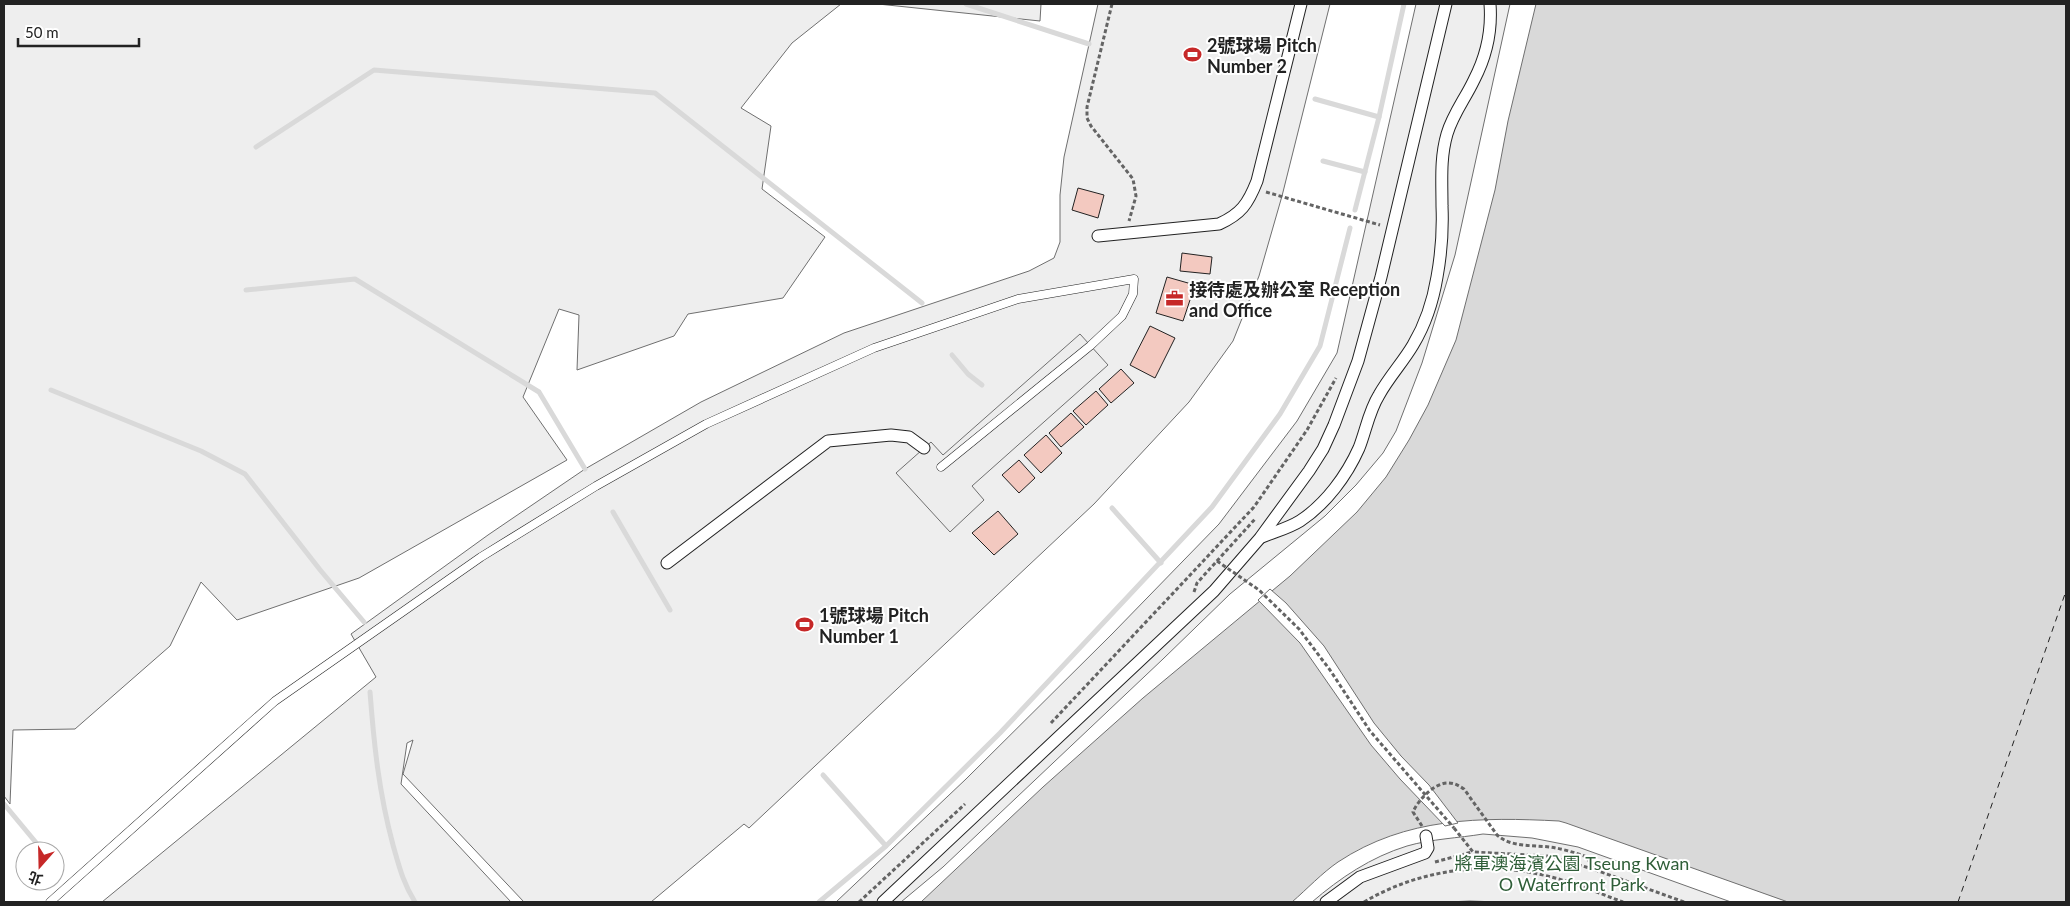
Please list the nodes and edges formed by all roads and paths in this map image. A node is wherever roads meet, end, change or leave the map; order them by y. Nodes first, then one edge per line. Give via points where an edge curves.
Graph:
1 (1112, 4) edge
2 (1301, 4) edge
3 (1446, 4) edge
4 (1490, 4) edge
5 (1282, 196) dead end
6 (1384, 216) dead end
7 (1365, 221) dead end
8 (1382, 226) dead end
9 (1126, 233) junction
10 (1098, 236) dead end
11 (1338, 374) dead end
12 (924, 448) dead end
13 (941, 467) dead end
14 (1260, 538) junction
15 (1223, 555) dead end
16 (1217, 561) junction
17 (667, 563) dead end
18 (1197, 583) dead end
19 (1050, 724) dead end
20 (965, 804) dead end
21 (1426, 836) joint
22 (1593, 869) junction
23 (50, 902) edge
24 (859, 902) edge
25 (883, 902) edge
26 (1326, 902) edge
27 (1364, 902) edge
28 (1623, 902) edge
29 (1684, 902) edge

1 - 9 path via 1087,118 1133,180 1136,196
2 - 9 street via 1257,181 1249,201 1230,219 1219,224
3 - 14 street via 1358,361 1323,449
4 - 14 street via 1492,24 1485,53 1447,135 1442,160 1438,275 1424,322 1414,344 1379,394 1351,464 1332,491 1300,521
5 - 7 path
6 - 8 path
9 - 10 street
11 - 19 path via 1307,430 1254,507
12 - 17 street via 909,437 891,435 828,440
13 - 23 lane via 1090,346 1122,316 1133,294 1134,279 1018,299 874,348 706,424 596,486 481,557 275,701
14 - 25 street via 1201,604
15 - 16 path
16 - 18 path
16 - 22 path, bridge via 1259,590 1299,629 1370,731 1473,852 1547,856
20 - 24 path
21 - 22 path via 1413,812 1430,792 1448,782 1464,789 1503,840 1572,852 1586,857
21 - 26 street via 1428,848 1425,853 1360,877
22 - 29 path
27 - 28 path via 1390,888 1427,876 1490,868 1542,874

